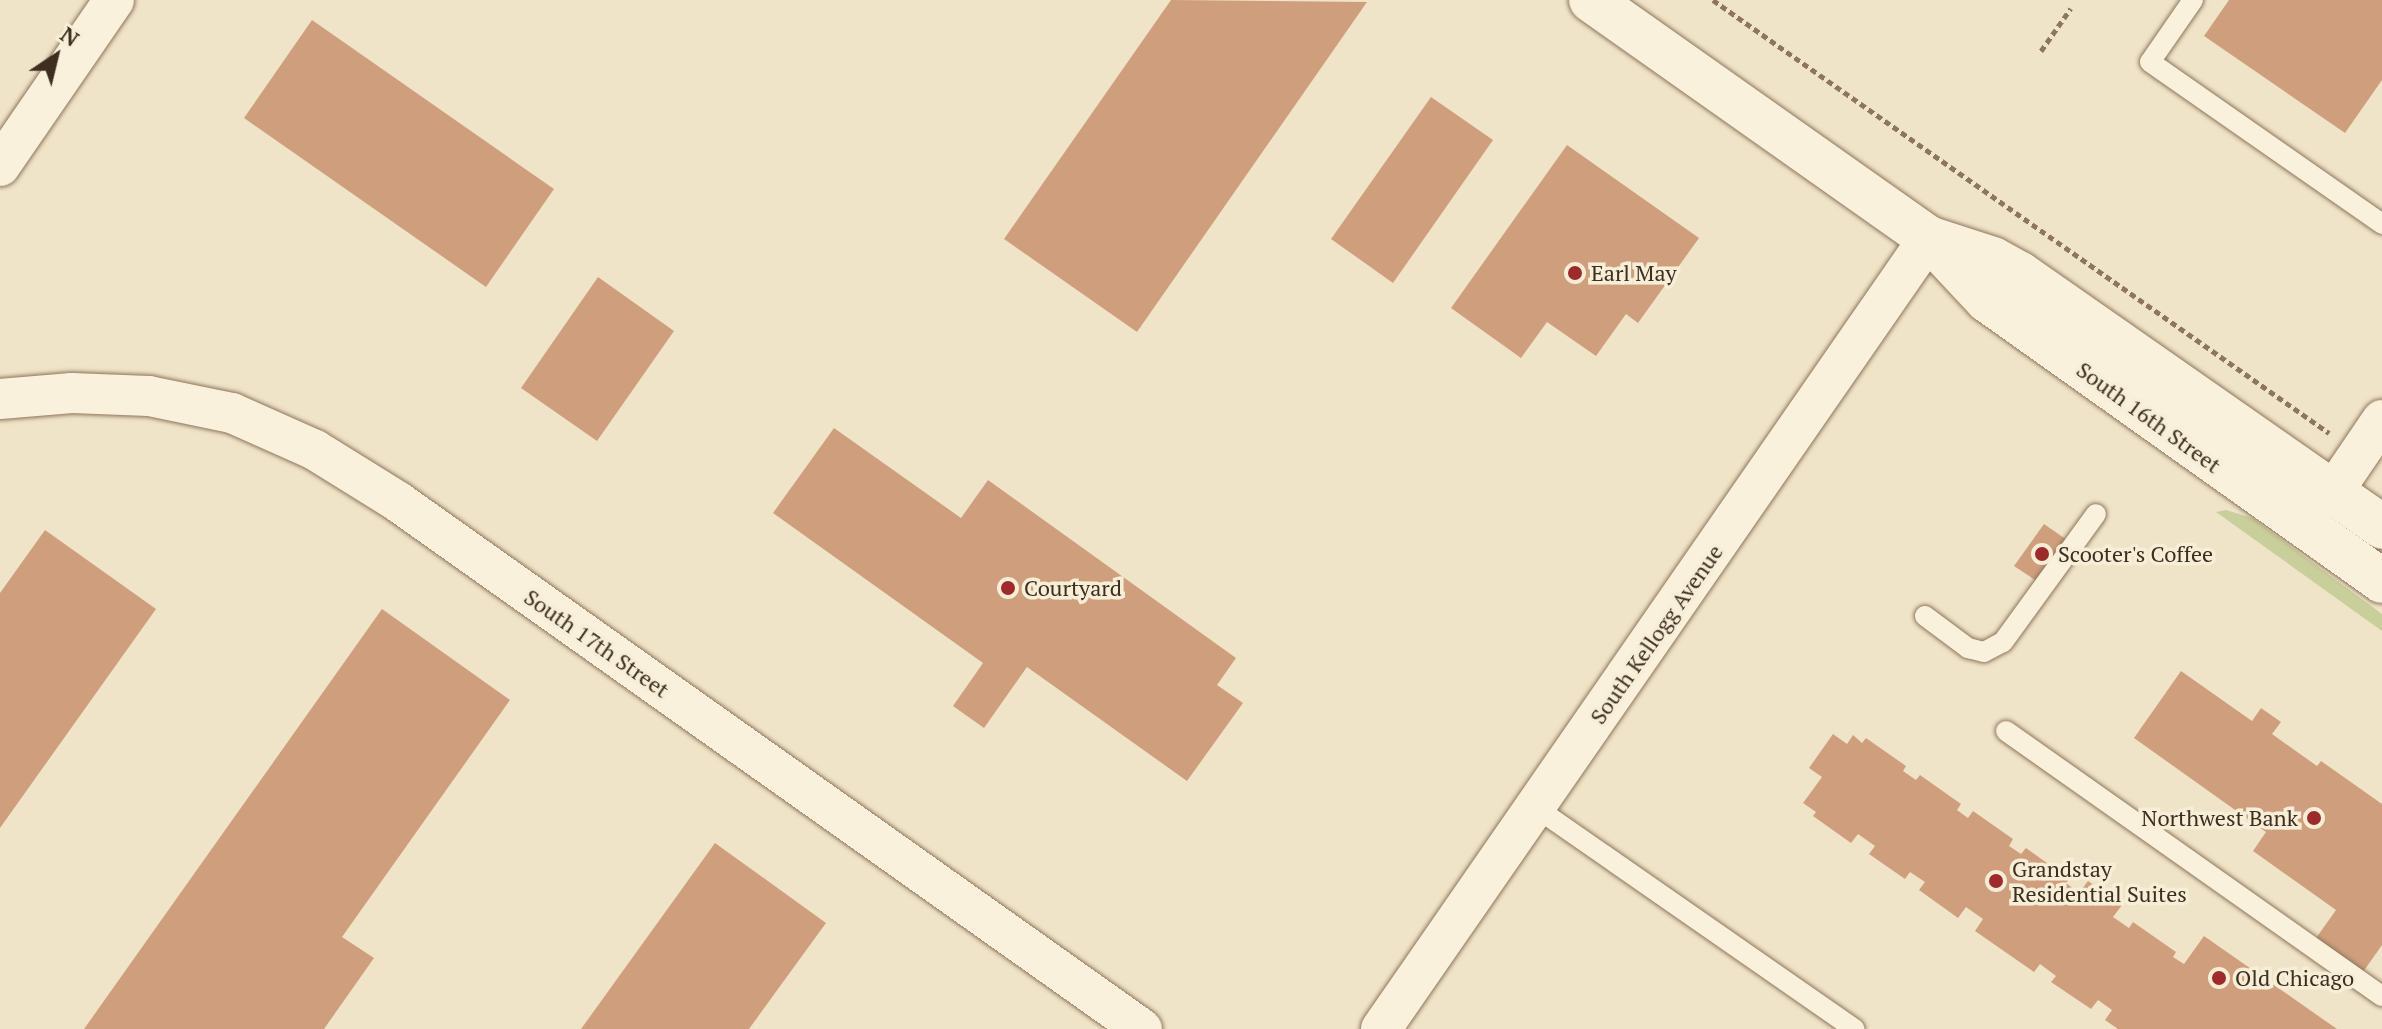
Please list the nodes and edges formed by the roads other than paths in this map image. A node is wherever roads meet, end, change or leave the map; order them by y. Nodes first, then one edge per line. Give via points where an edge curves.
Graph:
1 (114, 0) edge
2 (1591, 0) edge
3 (2193, 0) edge
4 (0, 166) edge
5 (2382, 224) edge
6 (1929, 238) junction
7 (1, 394) edge
8 (2382, 420) edge
9 (2333, 492) junction
10 (2096, 514) dead end
11 (2382, 527) edge
12 (2382, 581) edge
13 (1925, 616) dead end
14 (2006, 731) dead end
15 (1535, 807) junction
16 (2382, 996) edge
17 (1142, 1029) edge
18 (1381, 1029) edge
19 (1855, 1029) edge

1 - 4 street
2 - 6 main road, South 16th Street
3 - 5 lane via 2150,62
6 - 9 main road, South 16th Street via 1993,259 2020,274
6 - 12 main road, South 16th Street via 1987,300
6 - 15 street, South Kellogg Avenue
7 - 17 street, South 17th Street via 149,396 232,413 315,450 397,501
8 - 9 street
9 - 11 main road, South 16th Street
10 - 13 lane via 2003,642 1984,652 1968,648
14 - 16 lane
15 - 18 street, South Kellogg Avenue
15 - 19 lane

